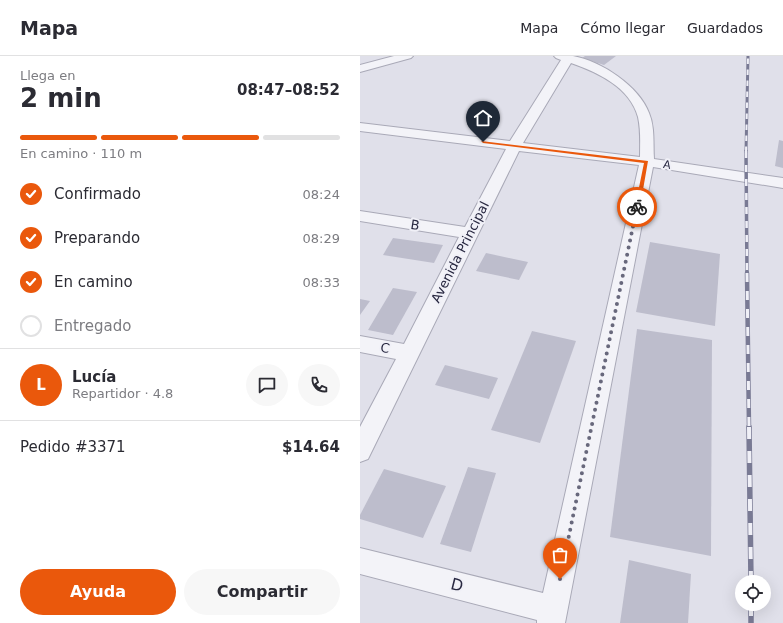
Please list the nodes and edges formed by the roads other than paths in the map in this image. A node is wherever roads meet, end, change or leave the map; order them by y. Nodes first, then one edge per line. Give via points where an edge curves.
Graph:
1 (407, 56) edge
2 (564, 57) edge
3 (360, 69) edge
4 (360, 127) edge
5 (514, 146) junction
6 (647, 162) junction
7 (783, 183) edge
8 (360, 216) edge
9 (470, 234) junction
10 (360, 344) edge
11 (409, 353) junction
12 (360, 450) edge
13 (360, 560) edge
14 (552, 616) edge

1 - 3 street
2 - 5 street, Avenida Principal
2 - 6 street via 593,67 611,77 638,100 644,113
4 - 5 street, A
5 - 6 street, A
5 - 9 street, Avenida Principal
6 - 7 street, A
6 - 14 street
8 - 9 street, B
9 - 11 street, Avenida Principal
10 - 11 street, C
11 - 12 street, Avenida Principal
13 - 14 street, D

